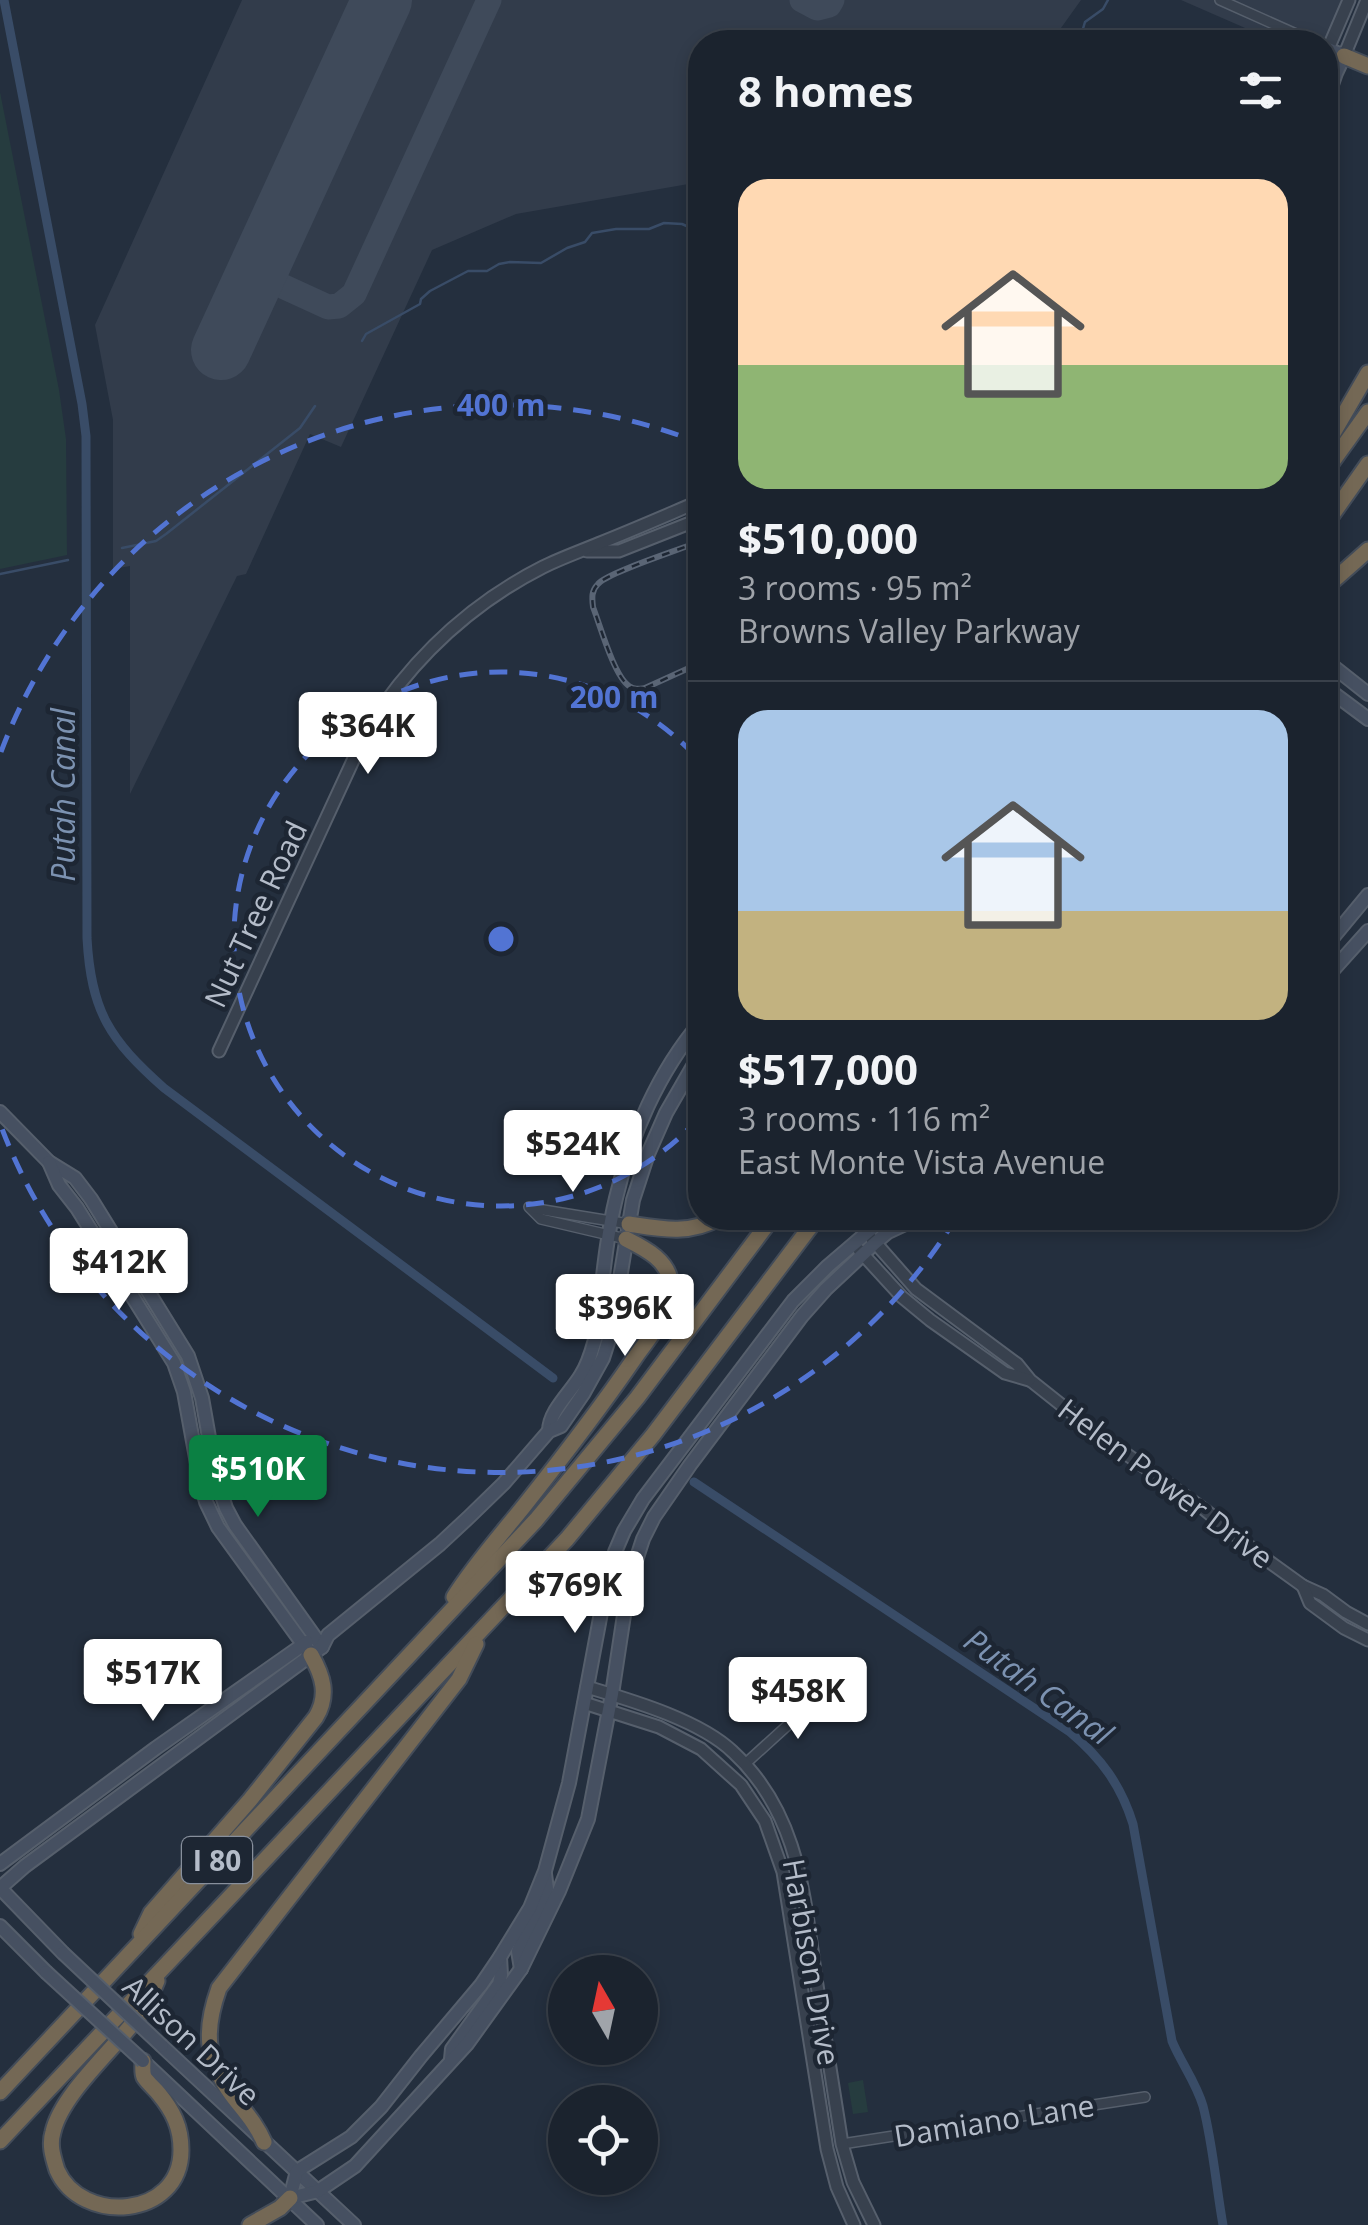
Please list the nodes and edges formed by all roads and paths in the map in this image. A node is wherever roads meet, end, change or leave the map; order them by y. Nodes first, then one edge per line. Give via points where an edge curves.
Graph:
1 (1220, 0) edge
2 (1348, 0) edge
3 (1368, 0) edge
4 (1287, 30) edge
5 (1335, 30) edge
6 (1338, 54) edge
7 (1344, 56) junction
8 (1368, 66) edge
9 (1338, 68) edge
10 (1368, 373) edge
11 (1368, 412) edge
12 (1338, 425) edge
13 (1338, 454) edge
14 (1368, 464) edge
15 (688, 506) edge
16 (1338, 507) edge
17 (688, 524) edge
18 (633, 530) junction
19 (639, 545) junction
20 (583, 550) junction
21 (1368, 554) edge
22 (1338, 577) edge
23 (1338, 670) edge
24 (1368, 694) edge
25 (1338, 697) edge
26 (1368, 719) edge
27 (1368, 895) edge
28 (1338, 932) edge
29 (1368, 932) edge
30 (1338, 965) edge
31 (688, 1039) edge
32 (219, 1051) dead end
33 (688, 1075) edge
34 (0, 1112) edge
35 (49, 1162) junction
36 (73, 1203) junction
37 (611, 1220) junction
38 (688, 1228) edge
39 (763, 1230) edge
40 (808, 1230) edge
41 (876, 1230) edge
42 (892, 1230) edge
43 (627, 1232) junction
44 (609, 1236) junction
45 (870, 1238) junction
46 (118, 1241) junction
47 (857, 1249) junction
48 (112, 1263) junction
49 (160, 1310) junction
50 (150, 1323) junction
51 (194, 1370) junction
52 (1030, 1380) junction
53 (188, 1412) junction
54 (550, 1431) junction
55 (213, 1460) junction
56 (1303, 1586) junction
57 (1368, 1624) edge
58 (435, 1628) junction
59 (483, 1629) junction
60 (1368, 1640) edge
61 (316, 1644) junction
62 (586, 1687) junction
63 (612, 1694) junction
64 (822, 1694) dead end
65 (584, 1703) junction
66 (214, 1706) junction
67 (608, 1711) junction
68 (156, 1748) junction
69 (166, 1763) junction
70 (745, 1764) junction
71 (119, 1797) junction
72 (0, 1864) edge
73 (545, 1871) junction
74 (0, 1888) edge
75 (1, 1927) edge
76 (133, 1950) junction
77 (500, 1957) junction
78 (521, 1969) junction
79 (161, 1973) junction
80 (143, 2061) junction
81 (451, 2062) junction
82 (0, 2092) edge
83 (1146, 2097) dead end
84 (0, 2142) edge
85 (264, 2142) junction
86 (842, 2144) junction
87 (297, 2172) junction
88 (318, 2191) junction
89 (290, 2198) junction
90 (250, 2225) edge
91 (317, 2225) edge
92 (354, 2225) edge
93 (854, 2225) edge
94 (874, 2225) edge

1 - 4 street
2 - 5 street
3 - 7 street
6 - 7 main road
7 - 8 highway
7 - 9 main road
10 - 12 highway
11 - 13 highway
14 - 16 highway
15 - 18 street, Nut Tree Road
17 - 19 street, Nut Tree Road
18 - 19 street
18 - 20 street, Nut Tree Road
19 - 20 street, Nut Tree Road
20 - 32 street, Nut Tree Road via 465,616 386,699
21 - 22 highway
23 - 24 main road
25 - 26 main road
27 - 28 main road
29 - 30 main road
31 - 37 main road via 653,1098
33 - 43 main road via 656,1132
34 - 35 main road
35 - 36 main road
35 - 46 main road via 75,1178
36 - 46 main road via 82,1203
36 - 48 main road
37 - 43 street
37 - 44 main road
37 - 44 street via 529,1207 541,1220
38 - 43 highway
39 - 58 highway, I 80 via 590,1458
40 - 59 highway, I 80 via 618,1480
41 - 45 main road
42 - 45 main road
43 - 44 street
43 - 54 main road via 603,1358 561,1426
43 - 58 highway via 664,1265 669,1304
44 - 54 main road via 591,1354 549,1420
45 - 47 main road
45 - 52 street, Helen Power Drive via 916,1289 1018,1364
46 - 49 main road
47 - 52 street, Helen Power Drive via 930,1320 1005,1373
47 - 62 main road via 793,1301 643,1499 614,1552
47 - 63 main road via 654,1517 629,1582
48 - 49 main road via 150,1310
48 - 50 main road
49 - 50 main road
49 - 51 main road
50 - 51 main road via 162,1326
50 - 53 main road via 174,1363
51 - 55 main road
52 - 56 street, Helen Power Drive
53 - 55 main road via 203,1458
53 - 61 main road via 211,1515 233,1550
54 - 61 main road via 440,1544
55 - 61 main road via 235,1525
56 - 57 street, Helen Power Drive
56 - 60 street, Helen Power Drive via 1310,1603
58 - 76 highway, I 80
59 - 79 highway, I 80
59 - 85 highway via 458,1679 219,1988 209,2016 214,2062
61 - 66 main road
61 - 69 main road
61 - 76 highway via 322,1706 151,1913
62 - 63 street, Harbison Drive
62 - 65 main road
63 - 67 main road
63 - 70 street, Harbison Drive via 691,1726
64 - 70 street
65 - 67 street, Harbison Drive
65 - 73 main road
66 - 68 main road
66 - 69 main road via 204,1724 168,1751
67 - 78 main road via 588,1819
67 - 93 street, Harbison Drive via 702,1749 741,1785 765,1821 783,1872 826,2149
68 - 71 main road via 156,1760
68 - 72 main road
69 - 71 main road
70 - 86 street, Harbison Drive via 785,1823 800,1870
71 - 74 main road
73 - 77 main road
73 - 78 main road via 548,1889 518,1951
74 - 85 main road, Allison Drive, bridge
75 - 80 main road, Allison Drive, bridge
76 - 82 highway, I 80
77 - 81 main road via 499,1984 452,2048
77 - 87 main road via 381,2107 351,2138
78 - 81 main road
79 - 80 highway via 144,2008 60,2113 52,2136 59,2176 72,2194 108,2211 148,2205 165,2191 182,2156 178,2123 144,2077
79 - 84 highway, I 80
80 - 89 main road, Allison Drive
81 - 88 main road via 355,2166
83 - 86 street, Damiano Lane
85 - 87 main road, Allison Drive
86 - 94 street, Harbison Drive
87 - 88 main road, Allison Drive
87 - 89 main road
88 - 89 main road
88 - 92 main road, Allison Drive
89 - 90 highway
89 - 91 main road, Allison Drive

